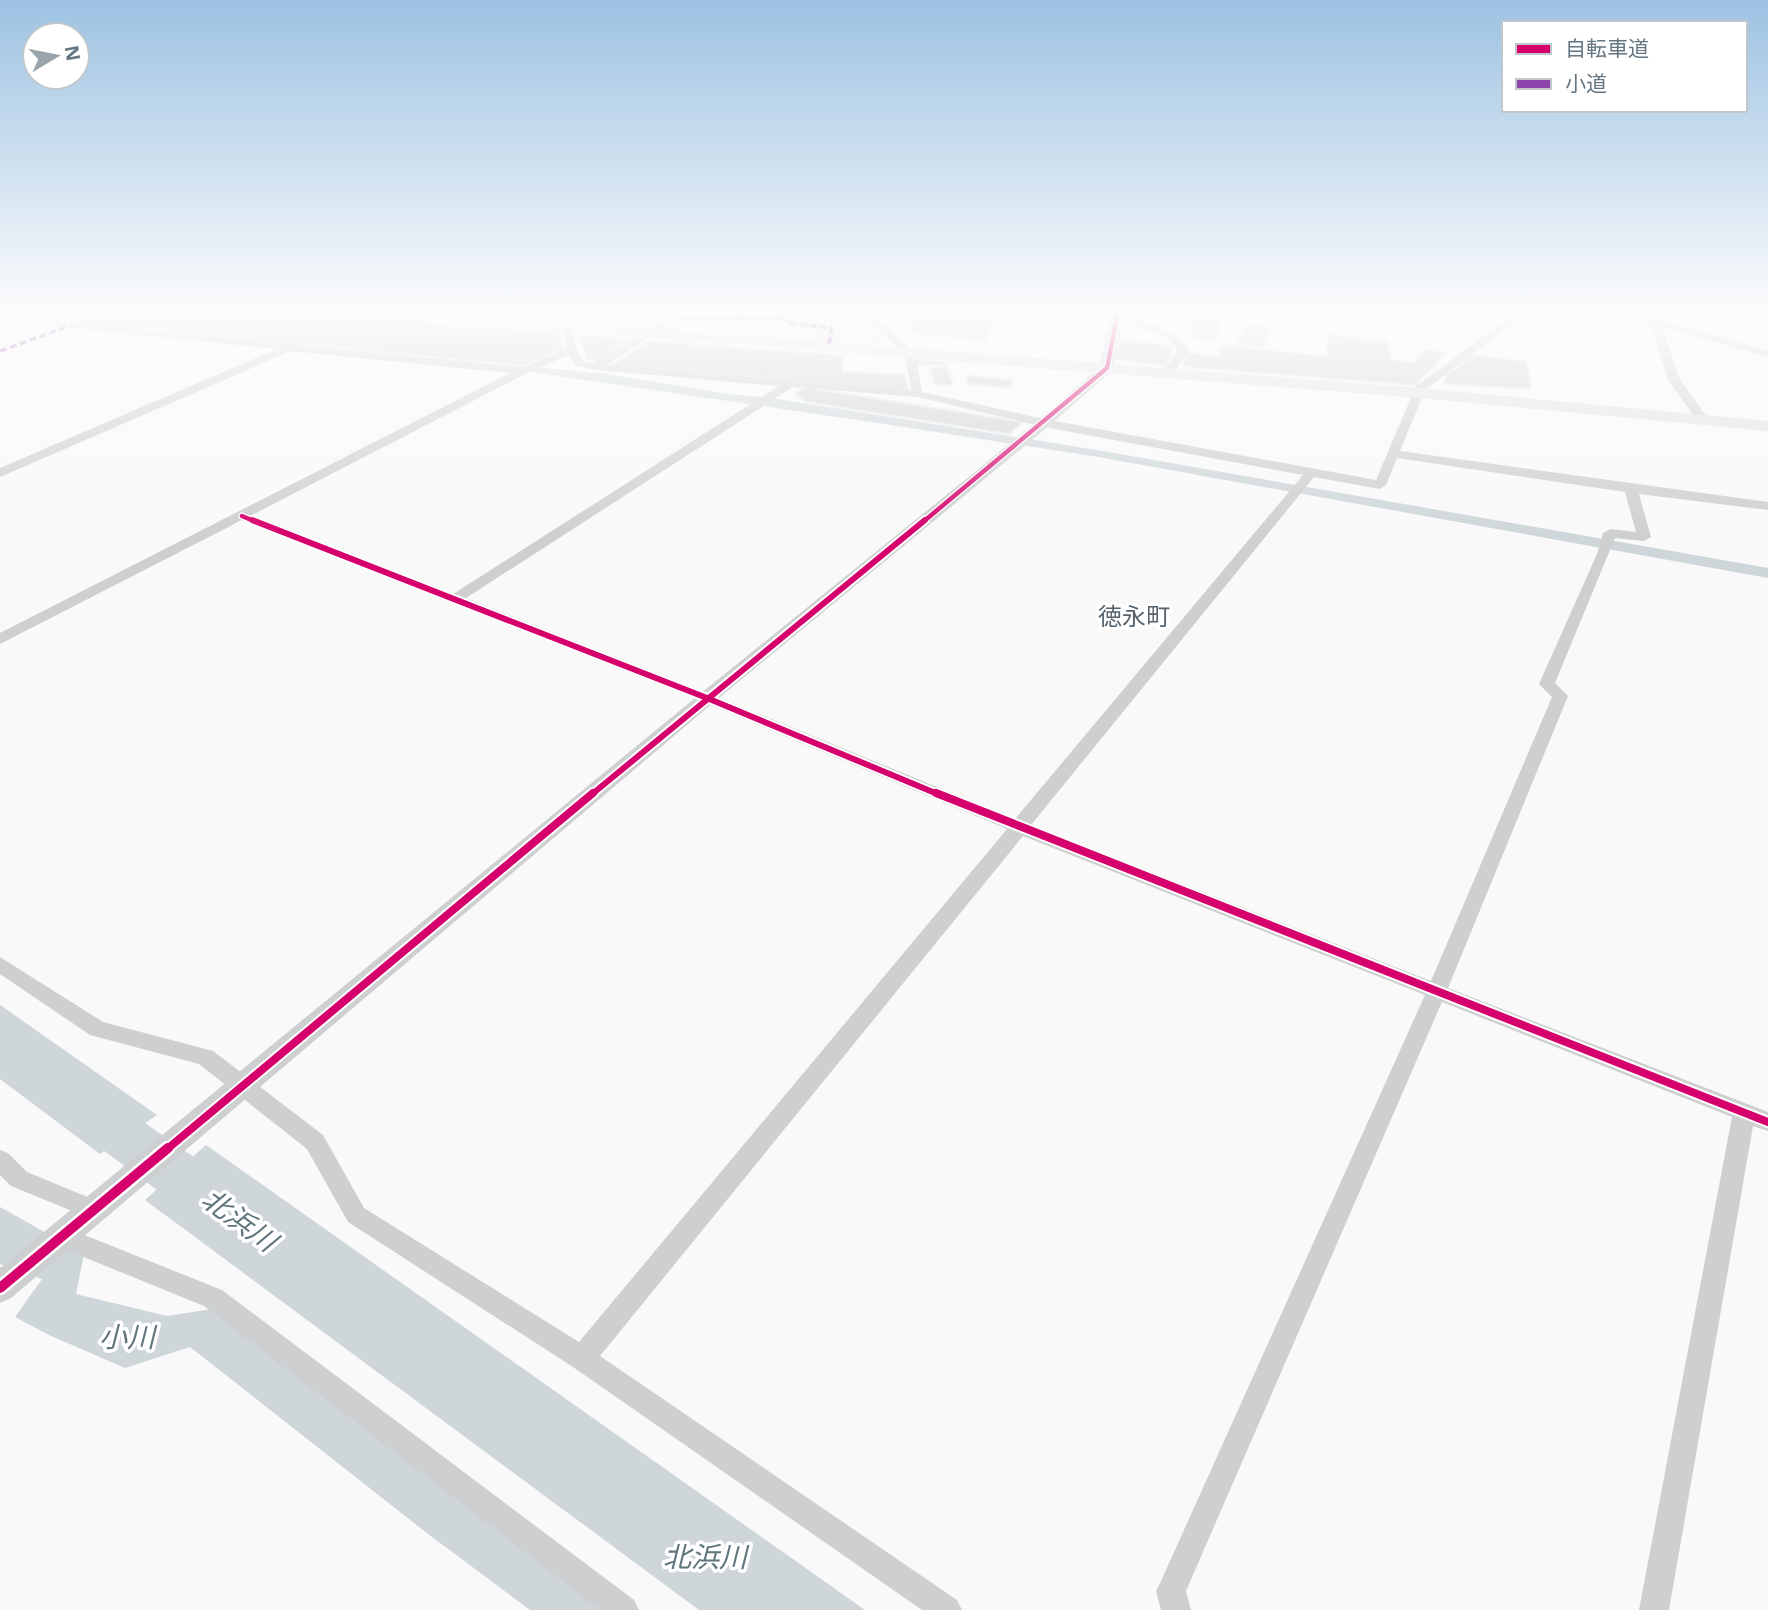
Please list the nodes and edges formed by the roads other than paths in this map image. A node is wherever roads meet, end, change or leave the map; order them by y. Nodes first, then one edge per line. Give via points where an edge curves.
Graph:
1 (201, 386) edge
2 (495, 386) edge
3 (786, 386) edge
4 (827, 386) edge
5 (916, 386) edge
6 (1086, 386) edge
7 (1334, 386) edge
8 (1423, 386) edge
9 (1678, 386) edge
10 (1419, 393) junction
11 (917, 394) junction
12 (1703, 420) junction
13 (1044, 423) junction
14 (1768, 426) edge
15 (1395, 454) junction
16 (0, 473) edge
17 (1310, 474) junction
18 (1631, 489) junction
19 (1768, 506) edge
20 (242, 516) junction
21 (455, 599) junction
22 (0, 639) edge
23 (707, 698) junction
24 (1018, 827) junction
25 (0, 964) edge
26 (1437, 990) junction
27 (234, 1094) junction
28 (1744, 1112) junction
29 (1768, 1122) edge
30 (0, 1160) edge
31 (94, 1210) junction
32 (62, 1237) junction
33 (0, 1288) edge
34 (582, 1358) junction
35 (624, 1610) edge
36 (947, 1610) edge
37 (1176, 1610) edge
38 (1654, 1610) edge

1 - 16 street
2 - 20 street
3 - 21 street
4 - 11 street
5 - 11 street
6 - 13 street
7 - 10 main road
8 - 10 street
9 - 12 street
10 - 12 main road
10 - 15 street
11 - 13 street
12 - 14 main road
13 - 17 street
13 - 23 street
15 - 17 street via 1380,485
15 - 18 street
17 - 24 street
18 - 19 street
18 - 26 street via 1644,537 1610,533 1547,684 1560,696
20 - 21 street
20 - 22 street
21 - 23 street
23 - 24 street
23 - 27 street
24 - 26 street
24 - 34 street
25 - 27 street via 97,1029 206,1057
26 - 28 street
26 - 37 street via 1171,1591
27 - 31 street
27 - 34 street via 315,1142 356,1215
28 - 29 street
28 - 38 street
30 - 31 street via 19,1179
31 - 32 street
32 - 33 street
32 - 35 street via 213,1298
34 - 36 street

